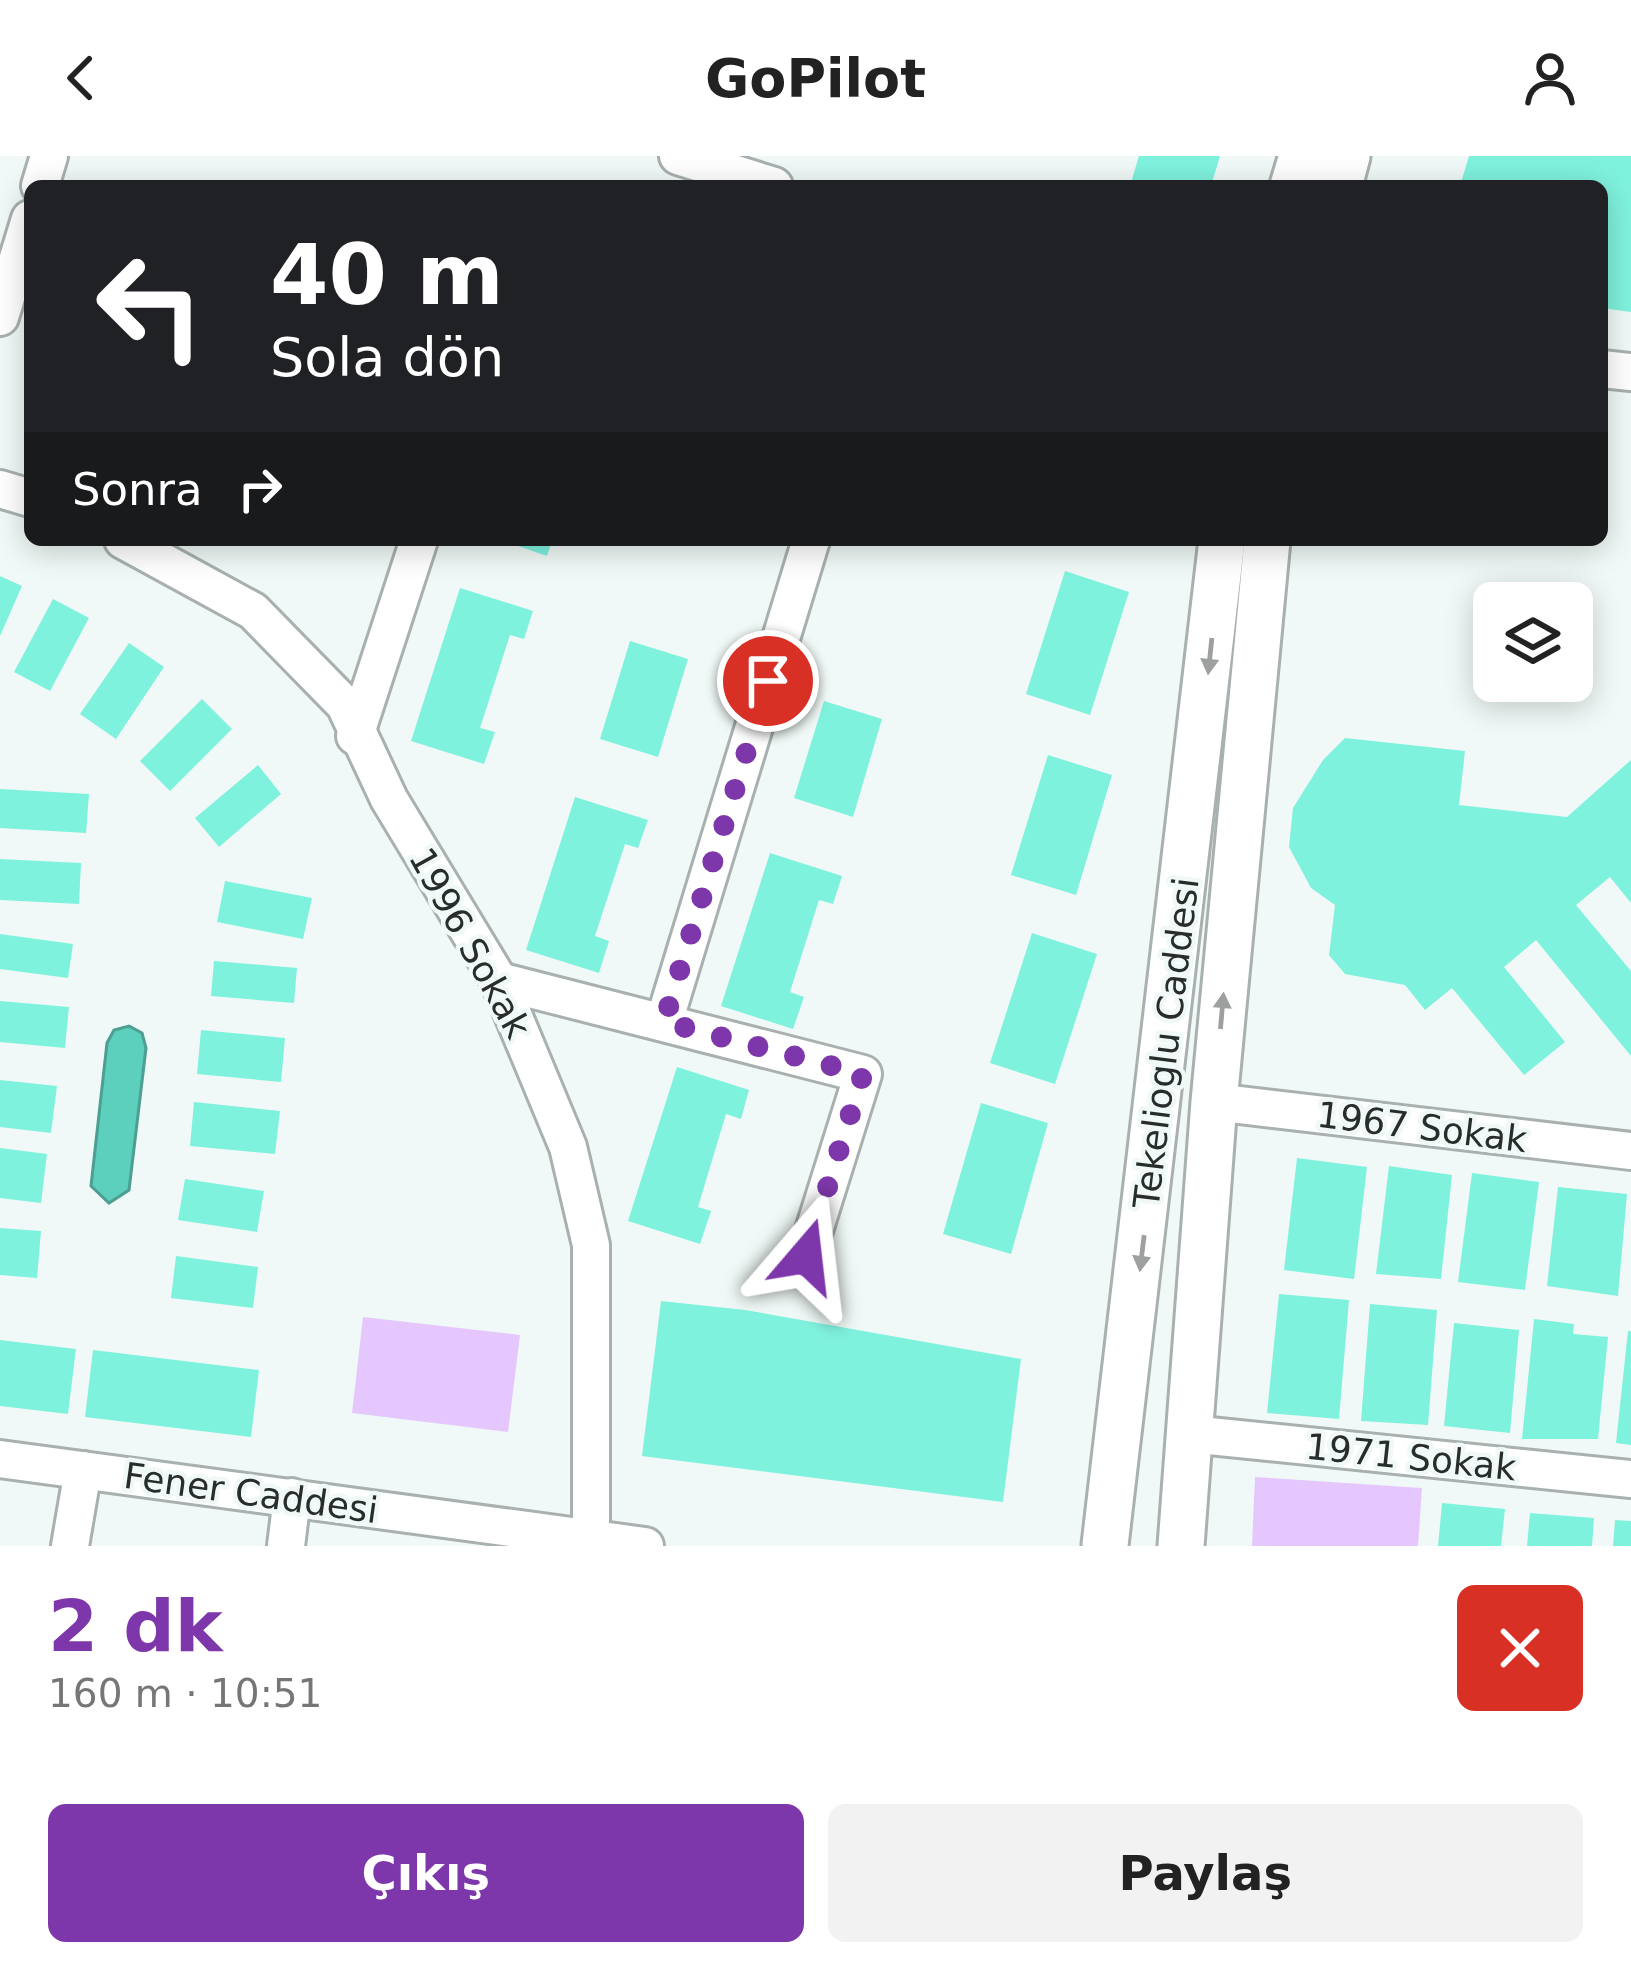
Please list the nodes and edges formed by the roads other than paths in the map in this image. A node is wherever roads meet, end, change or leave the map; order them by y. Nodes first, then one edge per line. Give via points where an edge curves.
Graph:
1 (678, 156) edge
2 (755, 180) edge
3 (24, 239) edge
4 (0, 317) edge
5 (134, 546) edge
6 (417, 546) edge
7 (810, 546) edge
8 (1221, 546) edge
9 (1266, 546) edge
10 (355, 736) junction
11 (499, 981) junction
12 (664, 1022) junction
13 (1214, 1102) junction
14 (1631, 1151) edge
15 (806, 1256) dead end
16 (1190, 1434) junction
17 (0, 1459) edge
18 (83, 1471) junction
19 (1631, 1479) edge
20 (292, 1498) junction
21 (590, 1542) edge
22 (70, 1546) edge
23 (286, 1546) edge
24 (645, 1546) edge
25 (1105, 1546) edge
26 (1179, 1546) edge

1 - 2 street
3 - 4 street
5 - 10 street, 1996 Sokak via 253,611 345,705
6 - 10 street
7 - 12 street
8 -> 25 main road, Tekelioglu Caddesi
13 -> 9 main road, Tekelioglu Caddesi
10 - 11 street, 1996 Sokak
11 - 12 street
11 - 21 street, 1996 Sokak via 568,1147 592,1245
12 - 15 street via 863,1074
13 - 14 street, 1967 Sokak
13 - 16 main road, Tekelioglu Caddesi
16 - 19 street, 1971 Sokak
16 - 26 main road, Tekelioglu Caddesi
17 - 18 street, Fener Caddesi
18 - 20 street, Fener Caddesi
18 - 22 street
20 - 21 street, Fener Caddesi
20 - 23 street
21 - 24 street, Fener Caddesi
25 - 26 main road via 1143,1536

